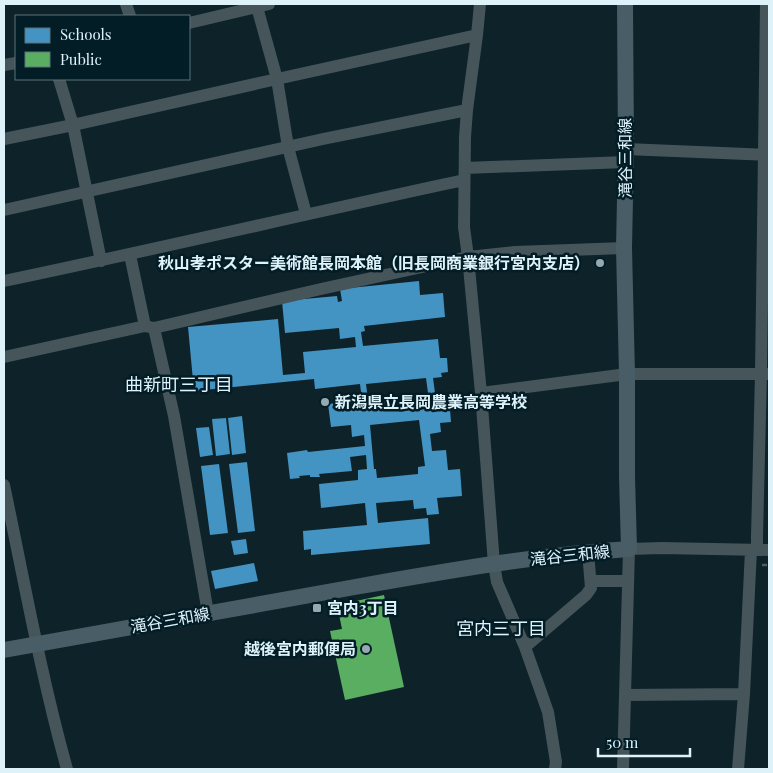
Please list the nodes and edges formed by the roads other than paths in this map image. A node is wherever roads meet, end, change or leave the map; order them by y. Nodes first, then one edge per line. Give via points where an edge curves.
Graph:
1 (480, 4) edge
2 (626, 4) edge
3 (766, 4) edge
4 (263, 5) edge
5 (190, 24) edge
6 (477, 35) junction
7 (277, 79) junction
8 (60, 80) edge
9 (467, 110) junction
10 (73, 125) junction
11 (4, 139) edge
12 (288, 147) junction
13 (767, 154) edge
14 (626, 155) junction
15 (464, 174) junction
16 (87, 193) junction
17 (4, 210) edge
18 (306, 214) junction
19 (624, 248) junction
20 (130, 255) junction
21 (468, 257) junction
22 (101, 261) junction
23 (4, 281) edge
24 (150, 327) junction
25 (4, 358) edge
26 (626, 374) junction
27 (765, 374) edge
28 (481, 393) junction
29 (4, 485) edge
30 (629, 548) junction
31 (763, 550) edge
32 (588, 552) junction
33 (494, 564) junction
34 (591, 581) junction
35 (627, 581) junction
36 (208, 613) junction
37 (38, 644) junction
38 (525, 647) junction
39 (4, 650) edge
40 (744, 694) junction
41 (625, 695) junction
42 (67, 769) edge
43 (556, 769) edge
44 (623, 769) edge
45 (738, 769) edge

1 - 6 street
2 - 14 main road, 滝谷三和線
3 - 13 street
4 - 5 street
4 - 7 street
6 - 7 street
6 - 9 street
7 - 10 street
7 - 12 street
8 - 10 street
9 - 12 street
9 - 15 street
10 - 11 street
10 - 16 street
12 - 16 street
12 - 18 street
13 - 14 street
13 - 27 street
14 - 15 street
14 - 19 main road, 滝谷三和線
15 - 18 street
15 - 21 street via 464,227
16 - 17 street
16 - 22 street
18 - 20 street
19 - 21 street
19 - 26 main road, 滝谷三和線
20 - 22 street
20 - 24 street
21 - 24 street
21 - 28 street
22 - 23 street
24 - 25 street
24 - 36 street via 174,416
26 - 27 street
26 - 28 street
26 - 30 main road, 滝谷三和線
27 - 31 street via 757,537
28 - 33 street
29 - 37 street
30 - 31 street
30 - 32 main road, 滝谷三和線
30 - 35 street
31 - 40 street
32 - 33 main road, 滝谷三和線
32 - 34 street
33 - 36 main road, 滝谷三和線
33 - 38 street via 497,582
34 - 35 street
34 - 38 street via 586,595
35 - 41 street
36 - 37 main road, 滝谷三和線
37 - 39 main road, 滝谷三和線
37 - 42 street
38 - 43 street via 548,712
40 - 41 street
40 - 45 street
41 - 44 street

